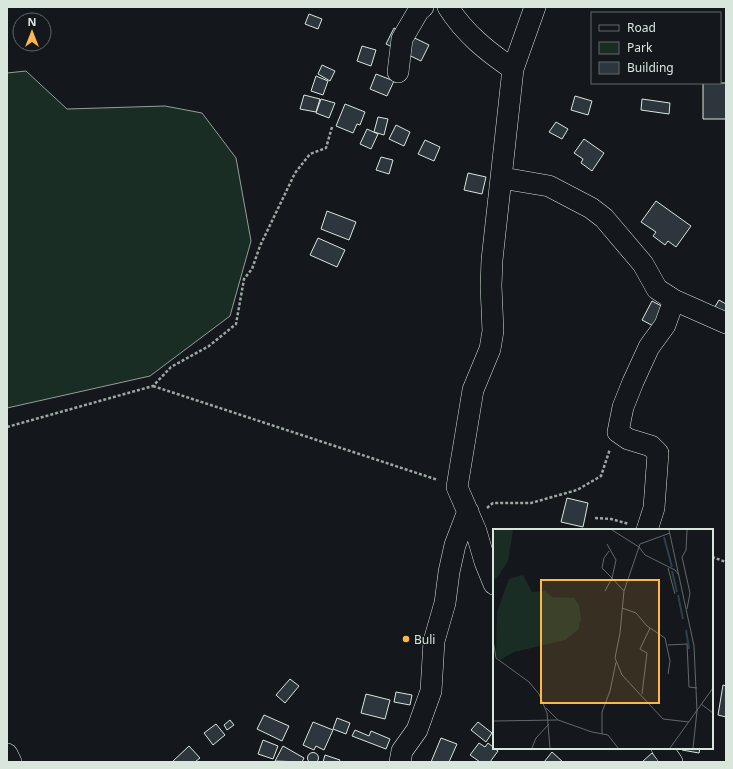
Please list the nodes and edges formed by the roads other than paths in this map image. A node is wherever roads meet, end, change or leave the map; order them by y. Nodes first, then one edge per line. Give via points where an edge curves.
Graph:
1 (422, 7) edge
2 (448, 7) edge
3 (535, 7) edge
4 (513, 69) junction
5 (398, 72) dead end
6 (502, 178) junction
7 (674, 300) junction
8 (726, 323) edge
9 (468, 511) junction
10 (640, 528) edge
11 (493, 582) edge
12 (663, 749) edge
13 (7, 754) edge
14 (11, 762) edge
15 (400, 762) edge
16 (672, 762) edge

1 - 5 street via 402,39
2 - 4 street via 458,23 476,41
3 - 4 street
4 - 6 street
6 - 7 street via 549,186 591,208 604,218 643,264 657,289
6 - 9 street via 492,273 493,331 490,349 473,390 458,487
7 - 8 street
7 - 10 street via 665,325 649,347 623,406 618,432 628,439 651,446 658,453 654,508
9 - 11 street
9 - 15 street via 455,545 445,603 434,641 431,691 417,730 402,751
12 - 16 street
13 - 14 street

